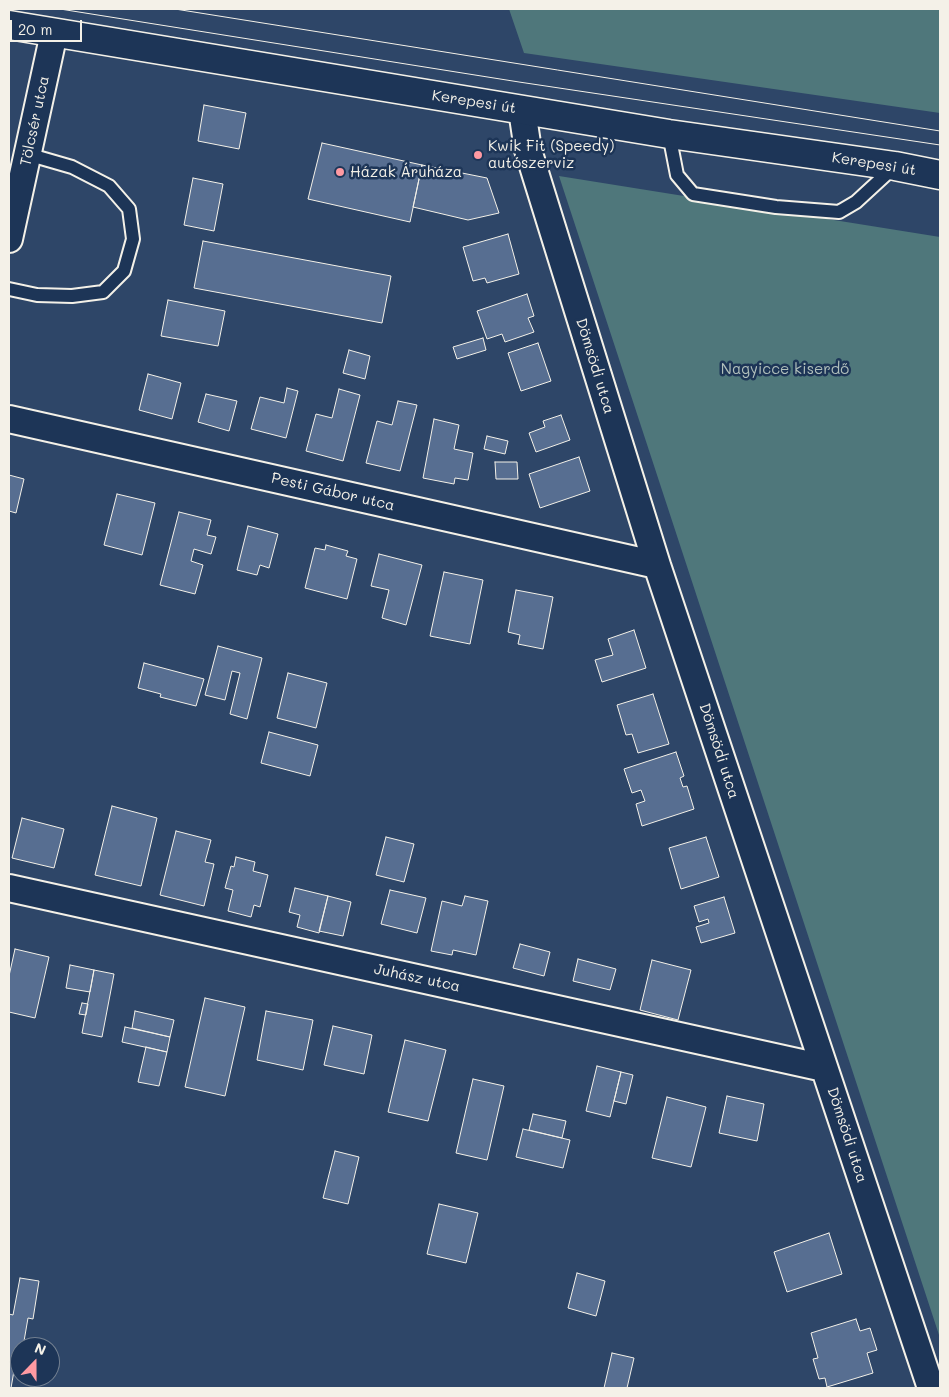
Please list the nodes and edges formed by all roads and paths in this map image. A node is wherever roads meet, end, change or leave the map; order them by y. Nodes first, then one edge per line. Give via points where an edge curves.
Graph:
1 (9, 25) edge
2 (54, 33) junction
3 (522, 110) junction
4 (670, 134) junction
5 (27, 154) junction
6 (895, 166) junction
7 (940, 175) edge
8 (9, 239) edge
9 (9, 288) edge
10 (9, 419) edge
11 (657, 565) junction
12 (9, 888) edge
13 (824, 1068) junction
14 (931, 1388) edge

1 - 2 main road, Kerepesi út
2 - 3 main road, Kerepesi út
2 - 5 street, Tölcsér utca
3 - 4 main road, Kerepesi út
3 - 11 street, Dömsödi utca via 528,150
4 - 6 main road, Kerepesi út
4 - 6 lane via 677,175 694,194 776,207 839,212 856,202
5 - 8 street, Tölcsér utca
5 - 9 lane via 72,168 109,186 129,209 133,239 124,271 103,292 72,296 37,295
6 - 7 main road, Kerepesi út
10 - 11 street, Pesti Gábor utca
11 - 13 street, Dömsödi utca
12 - 13 street, Juhász utca
13 - 14 street, Dömsödi utca

